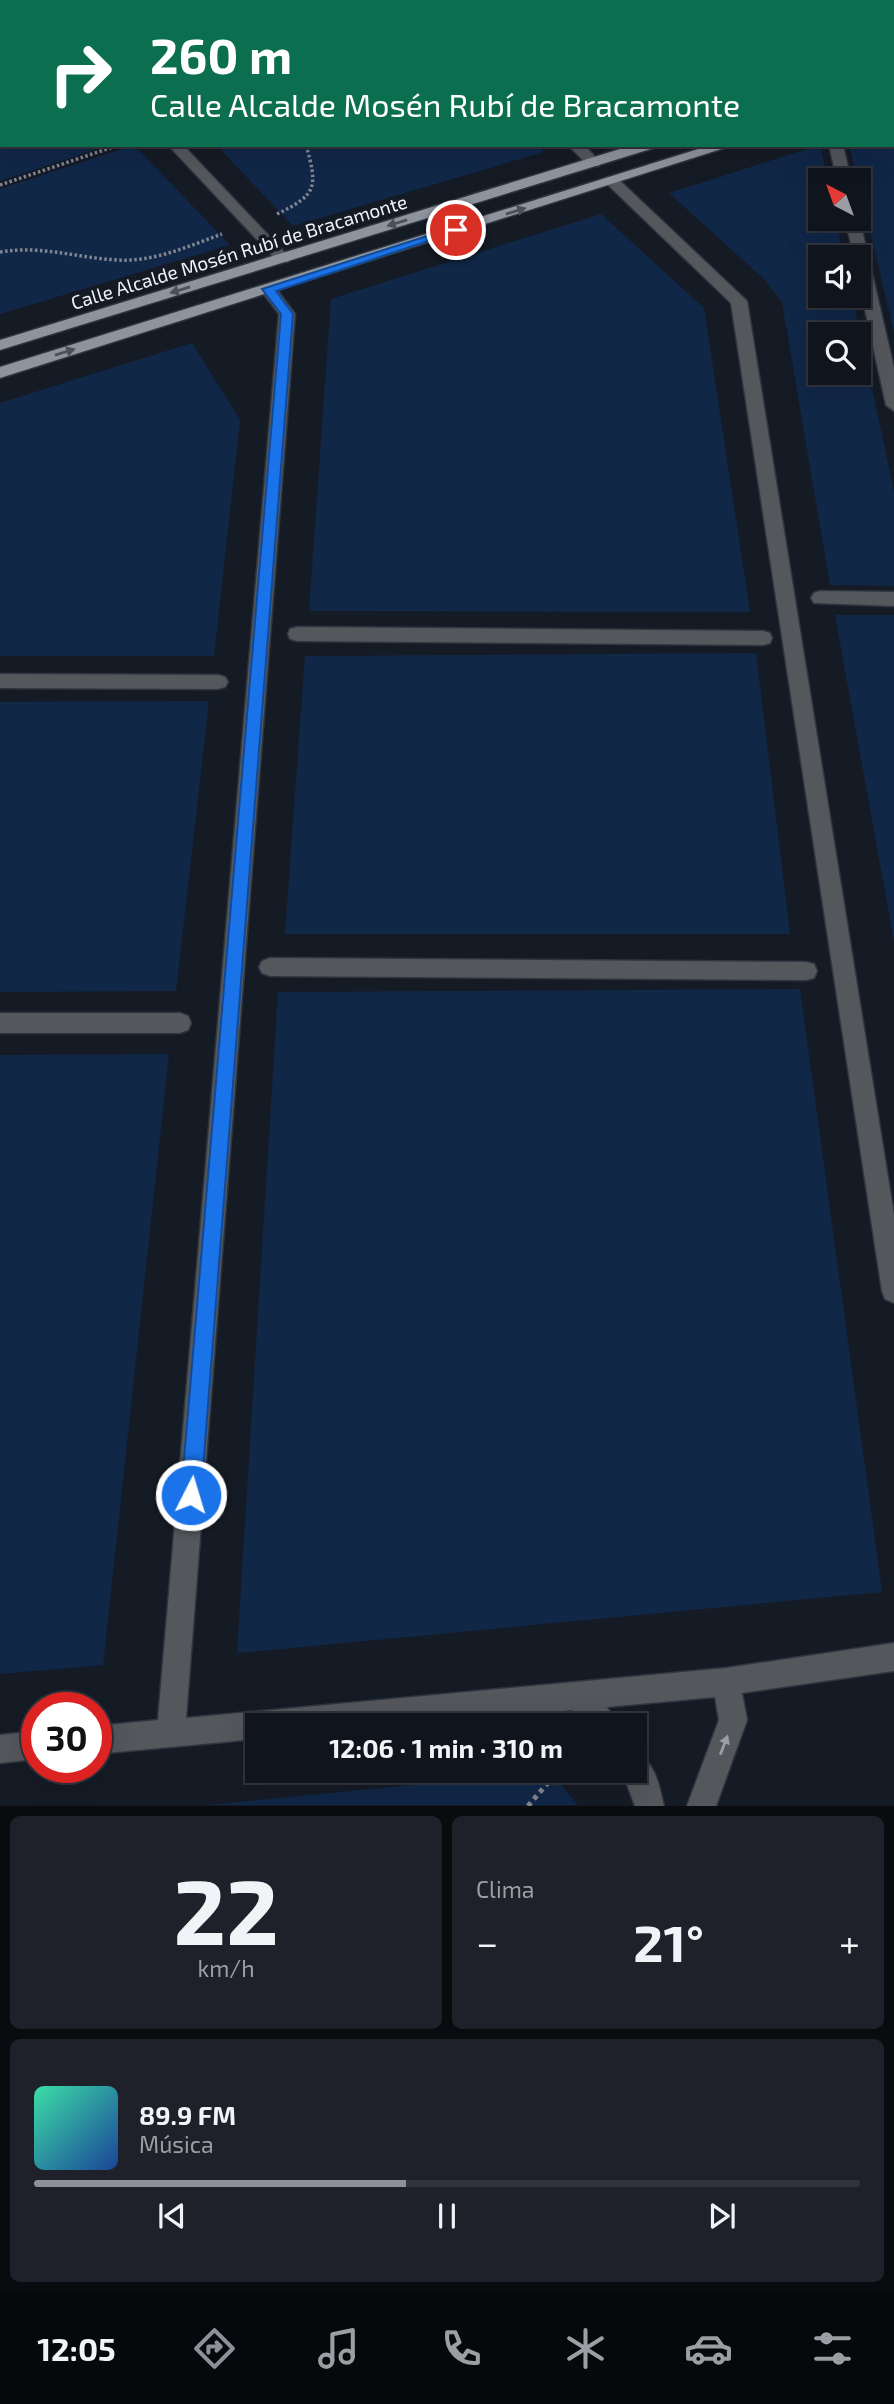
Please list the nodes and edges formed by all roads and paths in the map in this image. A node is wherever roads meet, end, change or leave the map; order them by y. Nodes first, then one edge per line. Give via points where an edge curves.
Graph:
1 (113, 147) edge
2 (177, 147) edge
3 (307, 147) edge
4 (577, 147) edge
5 (643, 147) edge
6 (721, 147) edge
7 (836, 147) edge
8 (594, 163) junction
9 (841, 168) edge
10 (612, 181) junction
11 (0, 185) edge
12 (276, 215) dead end
13 (856, 231) edge
14 (223, 233) dead end
15 (0, 252) edge
16 (282, 259) junction
17 (268, 289) junction
18 (0, 345) edge
19 (0, 373) edge
20 (894, 405) edge
21 (820, 597) dead end
22 (894, 599) edge
23 (297, 634) dead end
24 (762, 638) dead end
25 (0, 681) edge
26 (218, 682) dead end
27 (270, 967) dead end
28 (806, 971) dead end
29 (0, 1023) edge
30 (180, 1023) dead end
31 (894, 1291) edge
32 (894, 1657) edge
33 (726, 1682) junction
34 (577, 1695) junction
35 (593, 1713) edge
36 (171, 1733) junction
37 (112, 1739) edge
38 (21, 1747) edge
39 (0, 1749) edge
40 (547, 1783) edge
41 (643, 1783) edge
42 (528, 1805) edge
43 (650, 1805) edge
44 (701, 1805) edge

1 - 11 path
2 - 16 street
3 - 12 path via 314,172 313,190 302,202
4 - 8 street
5 - 8 main road, Calle Alcalde Mosén Rubí de Bracamonte
6 - 10 main road, Calle Alcalde Mosén Rubí de Bracamonte
7 - 9 street
8 -> 16 main road, Calle Alcalde Mosén Rubí de Bracamonte
17 -> 10 main road, Calle Alcalde Mosén Rubí de Bracamonte
10 - 31 street via 739,301
13 - 20 street
14 - 15 path via 141,259 117,260 44,246
16 -> 18 main road, Calle Alcalde Mosén Rubí de Bracamonte
19 -> 17 main road, Calle Alcalde Mosén Rubí de Bracamonte
17 - 36 street via 287,314
21 - 22 street
23 - 24 street
25 - 26 street
27 - 28 street
29 - 30 street
32 - 33 street
33 - 34 street
44 -> 33 street via 733,1720
34 - 35 street
34 - 36 street
36 - 37 street
38 - 39 street
40 - 42 path
41 - 43 street

